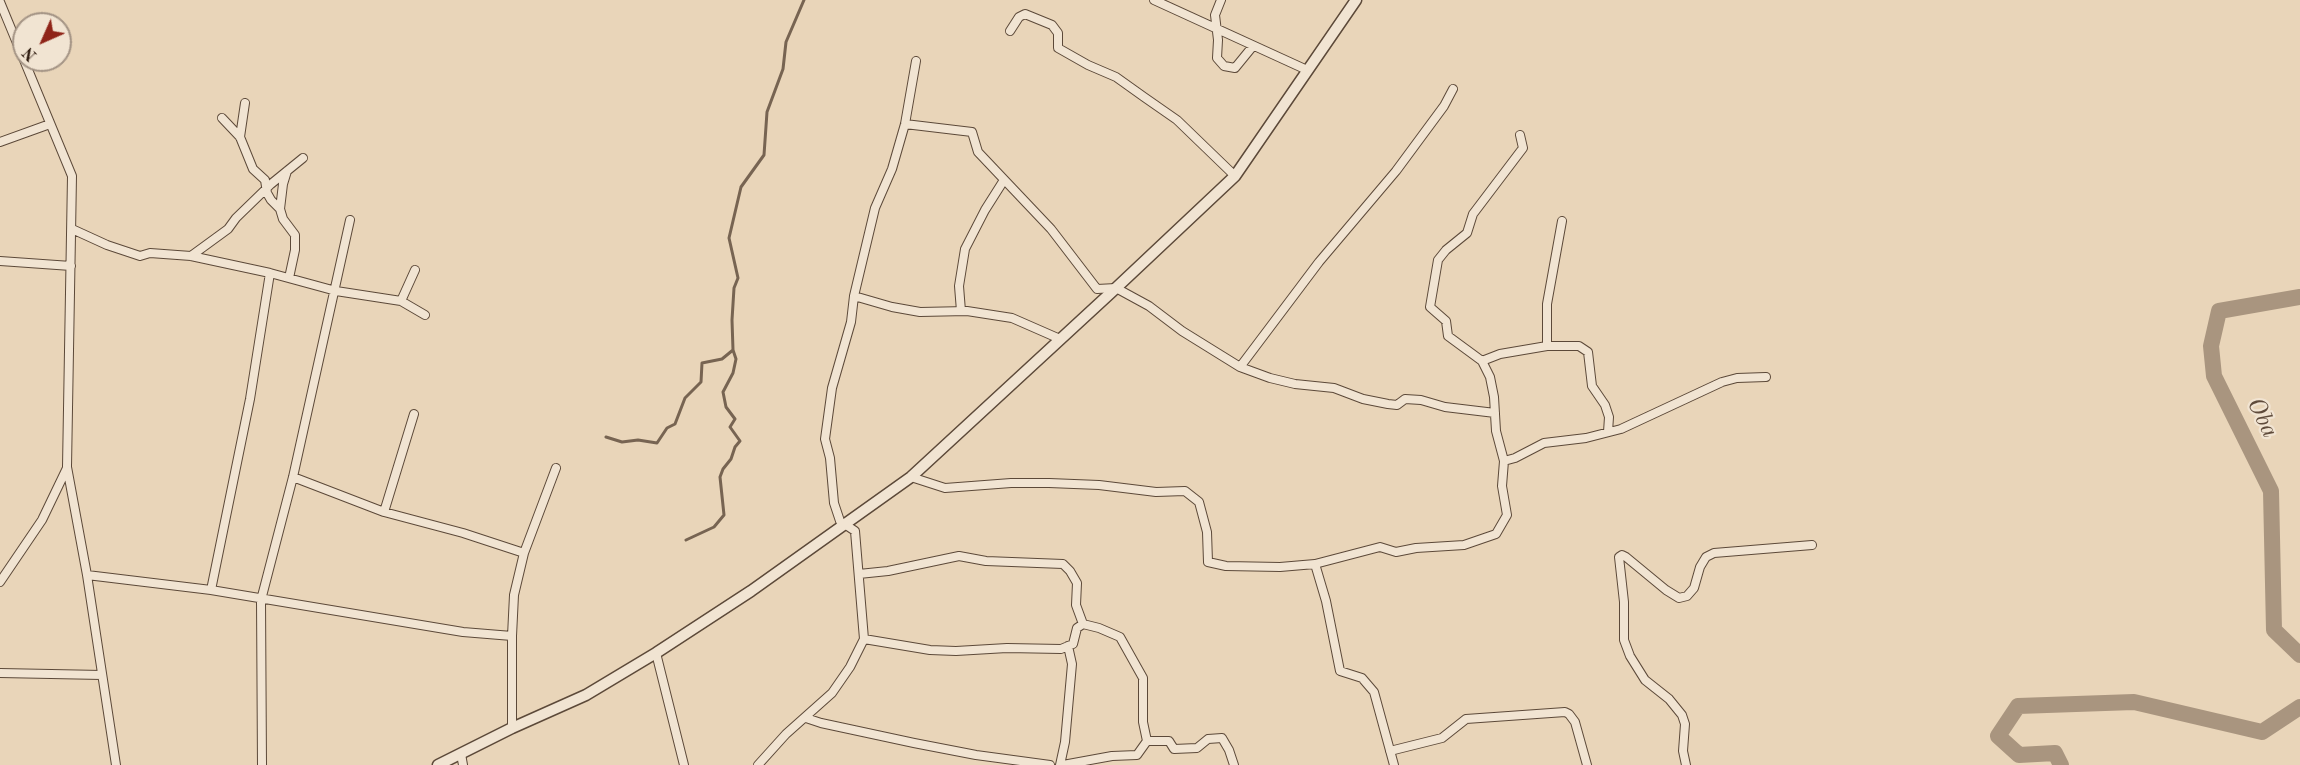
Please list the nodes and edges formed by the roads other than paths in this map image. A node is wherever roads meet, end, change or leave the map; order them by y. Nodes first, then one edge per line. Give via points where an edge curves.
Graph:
1 (1154, 0) edge
2 (1221, 0) edge
3 (1356, 0) edge
4 (0, 2) edge
5 (1216, 29) junction
6 (1010, 31) dead end
7 (1253, 46) junction
8 (916, 61) dead end
9 (1307, 70) junction
10 (1454, 89) dead end
11 (245, 103) dead end
12 (222, 118) dead end
13 (50, 124) junction
14 (905, 124) junction
15 (1520, 135) dead end
16 (240, 137) junction
17 (0, 142) edge
18 (303, 158) dead end
19 (287, 170) junction
20 (1235, 176) junction
21 (1004, 180) junction
22 (267, 188) junction
23 (280, 209) junction
24 (350, 220) dead end
25 (1562, 221) dead end
26 (72, 229) junction
27 (191, 256) junction
28 (0, 261) edge
29 (71, 266) junction
30 (415, 270) dead end
31 (270, 273) junction
32 (288, 278) junction
33 (1116, 288) junction
34 (336, 291) junction
35 (854, 296) junction
36 (401, 301) junction
37 (961, 311) junction
38 (425, 315) dead end
39 (1060, 339) junction
40 (1547, 346) junction
41 (1482, 361) junction
42 (1240, 367) junction
43 (1766, 377) dead end
44 (1495, 413) junction
45 (414, 414) dead end
46 (1608, 432) junction
47 (1504, 461) junction
48 (67, 467) junction
49 (556, 468) dead end
50 (293, 477) junction
51 (911, 477) junction
52 (384, 512) junction
53 (846, 523) junction
54 (1812, 545) dead end
55 (524, 553) junction
56 (1315, 564) junction
57 (859, 574) junction
58 (87, 575) junction
59 (0, 582) edge
60 (211, 590) junction
61 (261, 600) junction
62 (1083, 624) junction
63 (512, 636) junction
64 (864, 639) junction
65 (1068, 646) junction
66 (656, 653) junction
67 (0, 673) edge
68 (102, 675) junction
69 (806, 718) junction
70 (512, 728) junction
71 (1147, 741) junction
72 (1390, 751) junction
73 (462, 759) edge
74 (116, 765) edge
75 (262, 765) edge
76 (438, 765) edge
77 (684, 765) edge
78 (758, 765) edge
79 (1050, 765) edge
80 (1061, 765) edge
81 (1234, 765) edge
82 (1394, 765) edge
83 (1587, 765) edge
84 (1686, 765) edge

1 - 5 street
2 - 5 street via 1215,15
3 - 9 street
4 - 13 street
5 - 7 street
5 - 7 street via 1217,58 1224,66 1235,68
6 - 20 street via 1025,14 1052,26 1058,33 1058,48 1144,96 1176,120
7 - 9 street
8 - 14 street
9 - 20 street
10 - 42 street via 1396,171 1319,262
11 - 16 street
12 - 16 street
13 - 17 street
13 - 26 street via 72,176
14 - 21 street via 972,132 978,152
14 - 35 street via 875,208
15 - 41 street via 1523,148 1473,214 1467,233 1438,260 1432,288 1430,307 1446,321 1448,336
16 - 22 street via 253,169 266,180
18 - 19 street
19 - 22 street
19 - 23 street
20 - 33 street
21 - 33 street via 1051,229 1097,289
21 - 37 street via 965,249 959,286
22 - 23 street via 271,201
22 - 27 street via 228,229
23 - 32 street via 295,235
24 - 34 street
25 - 40 street via 1547,304
26 - 27 street via 140,256
26 - 29 street
27 - 31 street
28 - 29 street
29 - 48 street
30 - 36 street
31 - 32 street
31 - 60 street via 250,399
32 - 34 street
33 - 39 street
33 - 42 street
34 - 36 street
34 - 50 street
35 - 37 street via 920,312
35 - 53 street via 832,388 825,440 834,503 840,521
36 - 38 street
37 - 39 street via 1012,318
39 - 51 street
40 - 41 street
40 - 46 street via 1579,346 1588,352 1592,386 1609,417
41 - 44 street via 1490,377
42 - 44 street via 1270,378 1334,388 1388,404 1421,400
43 - 46 street via 1722,382
44 - 47 street
45 - 52 street
46 - 47 street via 1544,442
47 - 56 street via 1502,486 1507,515 1496,534 1464,545 1396,552 1380,547
48 - 58 street
48 - 59 street via 42,520
49 - 55 street
50 - 52 street
50 - 61 street
51 - 53 street
51 - 56 street via 945,488 1049,483 1185,491 1199,502 1207,532 1208,562 1226,566
52 - 55 street via 463,532
53 - 57 street via 855,531
53 - 66 street via 752,591
54 - 84 street via 1714,553 1706,557 1694,588 1679,598 1626,557 1619,557 1624,640 1645,680 1682,715
55 - 63 street via 514,595
56 - 72 street via 1340,671 1362,678 1374,692
57 - 62 street via 959,556 1063,564 1077,583 1076,605
57 - 64 street
58 - 60 street
58 - 68 street
60 - 61 street
61 - 63 street
61 - 75 street
62 - 65 street via 1077,628 1073,644
62 - 71 street via 1120,636 1143,678
63 - 70 street
64 - 65 street via 956,651
64 - 69 street via 832,693
65 - 80 street via 1072,664
66 - 70 street via 586,695
66 - 77 street
67 - 68 street
68 - 74 street
69 - 78 street
69 - 79 street via 872,735
70 - 73 street
71 - 80 street via 1137,755
71 - 81 street via 1169,741 1174,749 1197,748 1209,739 1222,738
72 - 82 street
72 - 83 street via 1442,738 1466,718 1564,712 1575,722
73 - 76 street

